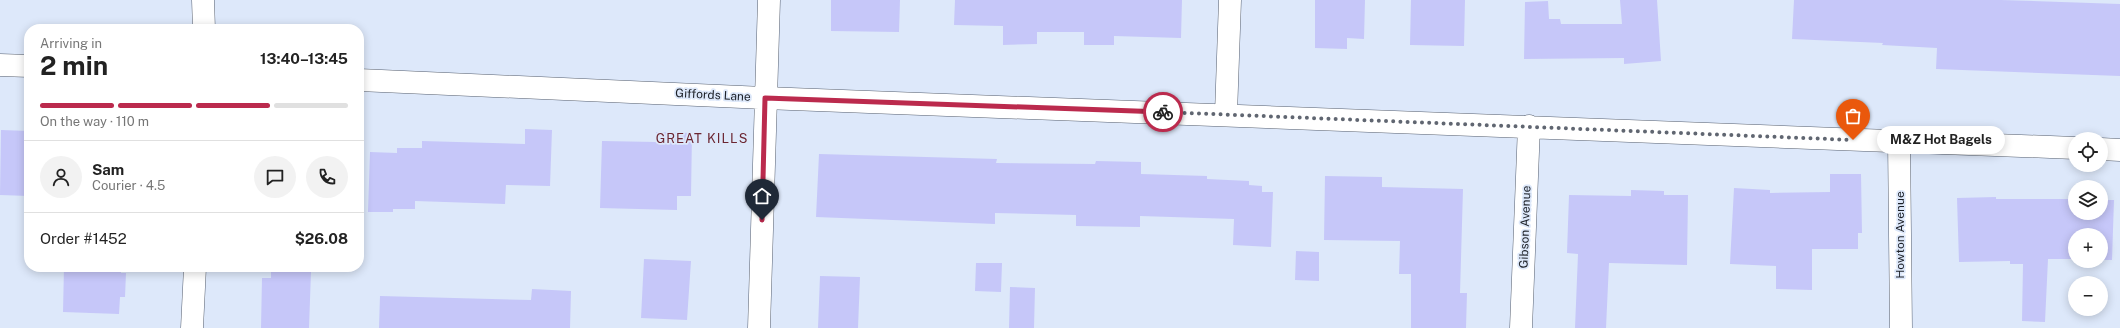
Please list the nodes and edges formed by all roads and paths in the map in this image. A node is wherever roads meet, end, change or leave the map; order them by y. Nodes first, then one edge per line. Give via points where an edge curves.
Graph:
1 (204, 0) edge
2 (769, 0) edge
3 (1230, 0) edge
4 (204, 24) edge
5 (0, 65) edge
6 (24, 66) edge
7 (364, 80) edge
8 (765, 98) junction
9 (1226, 114) junction
10 (1529, 126) junction
11 (1899, 142) junction
12 (2068, 148) edge
13 (2108, 149) edge
14 (2120, 150) edge
15 (195, 272) edge
16 (192, 328) edge
17 (759, 328) edge
18 (1521, 328) edge
19 (1901, 328) edge

1 - 4 street
2 - 8 street
3 - 9 street
5 - 6 street
7 - 8 street, Giffords Lane
8 - 9 street, Giffords Lane
8 - 17 street
9 - 10 street, Giffords Lane
10 - 11 street, Giffords Lane
10 - 18 street, Gibson Avenue
11 - 12 street, Giffords Lane
11 - 19 street, Howton Avenue
13 - 14 street
15 - 16 street

